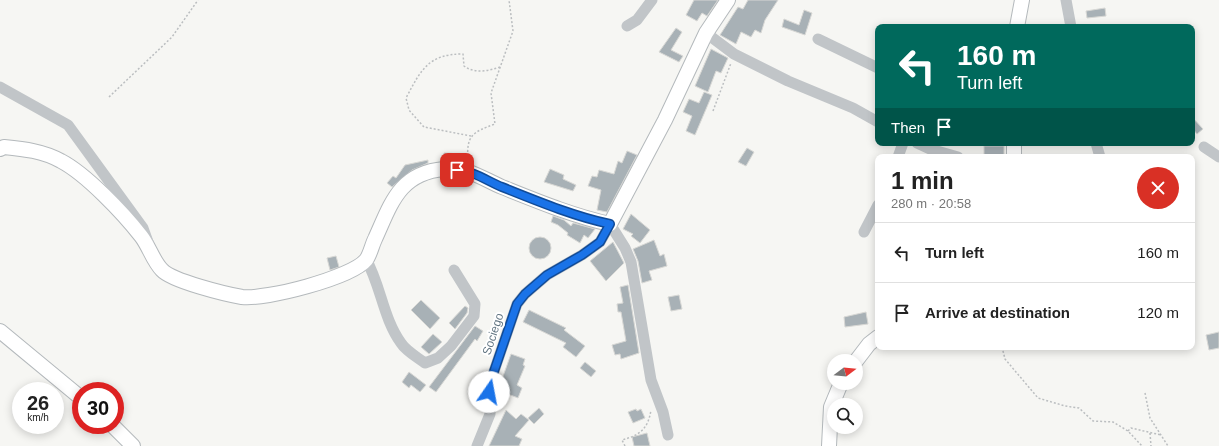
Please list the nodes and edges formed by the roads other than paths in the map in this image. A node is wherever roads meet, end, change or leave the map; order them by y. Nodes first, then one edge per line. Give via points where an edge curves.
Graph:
1 (652, 0) edge
2 (728, 0) edge
3 (1022, 0) edge
4 (1066, 0) edge
5 (1018, 24) edge
6 (1070, 24) edge
7 (627, 26) dead end
8 (706, 33) junction
9 (818, 39) dead end
10 (875, 67) edge
11 (0, 87) edge
12 (875, 120) edge
13 (924, 146) edge
14 (1204, 147) dead end
15 (0, 149) edge
16 (948, 154) edge
17 (1219, 157) edge
18 (875, 211) edge
19 (610, 224) junction
20 (864, 232) dead end
21 (154, 258) junction
22 (366, 259) junction
23 (454, 270) dead end
24 (0, 331) edge
25 (875, 340) edge
26 (862, 354) edge
27 (838, 390) edge
28 (72, 391) edge
29 (121, 434) edge
30 (668, 435) dead end
31 (133, 446) edge
32 (477, 446) edge
33 (829, 446) edge

1 - 7 street via 637,20
2 - 8 main road
3 - 5 main road
4 - 6 street
8 - 12 street via 734,54 788,82 853,108
8 - 19 main road via 665,120
9 - 10 street
11 - 21 street via 68,125 76,133 143,228
13 - 16 street
14 - 17 street
15 - 21 main road via 4,147 34,150 61,161 85,178 112,205 142,237
18 - 20 street
19 - 22 main road via 572,214 501,187 468,171 446,168 430,170 416,175 395,196
19 - 30 street via 631,262 651,380 663,412
19 - 32 street, Sociego via 600,242 547,275 517,304 490,383 490,414
21 - 22 main road via 162,271 176,279 243,297 274,293 338,277
22 - 23 street via 372,269 392,328 402,345 425,363 438,358 451,346 474,316 476,304
24 - 28 main road
25 - 26 main road
27 - 33 main road via 831,407
29 - 31 main road

